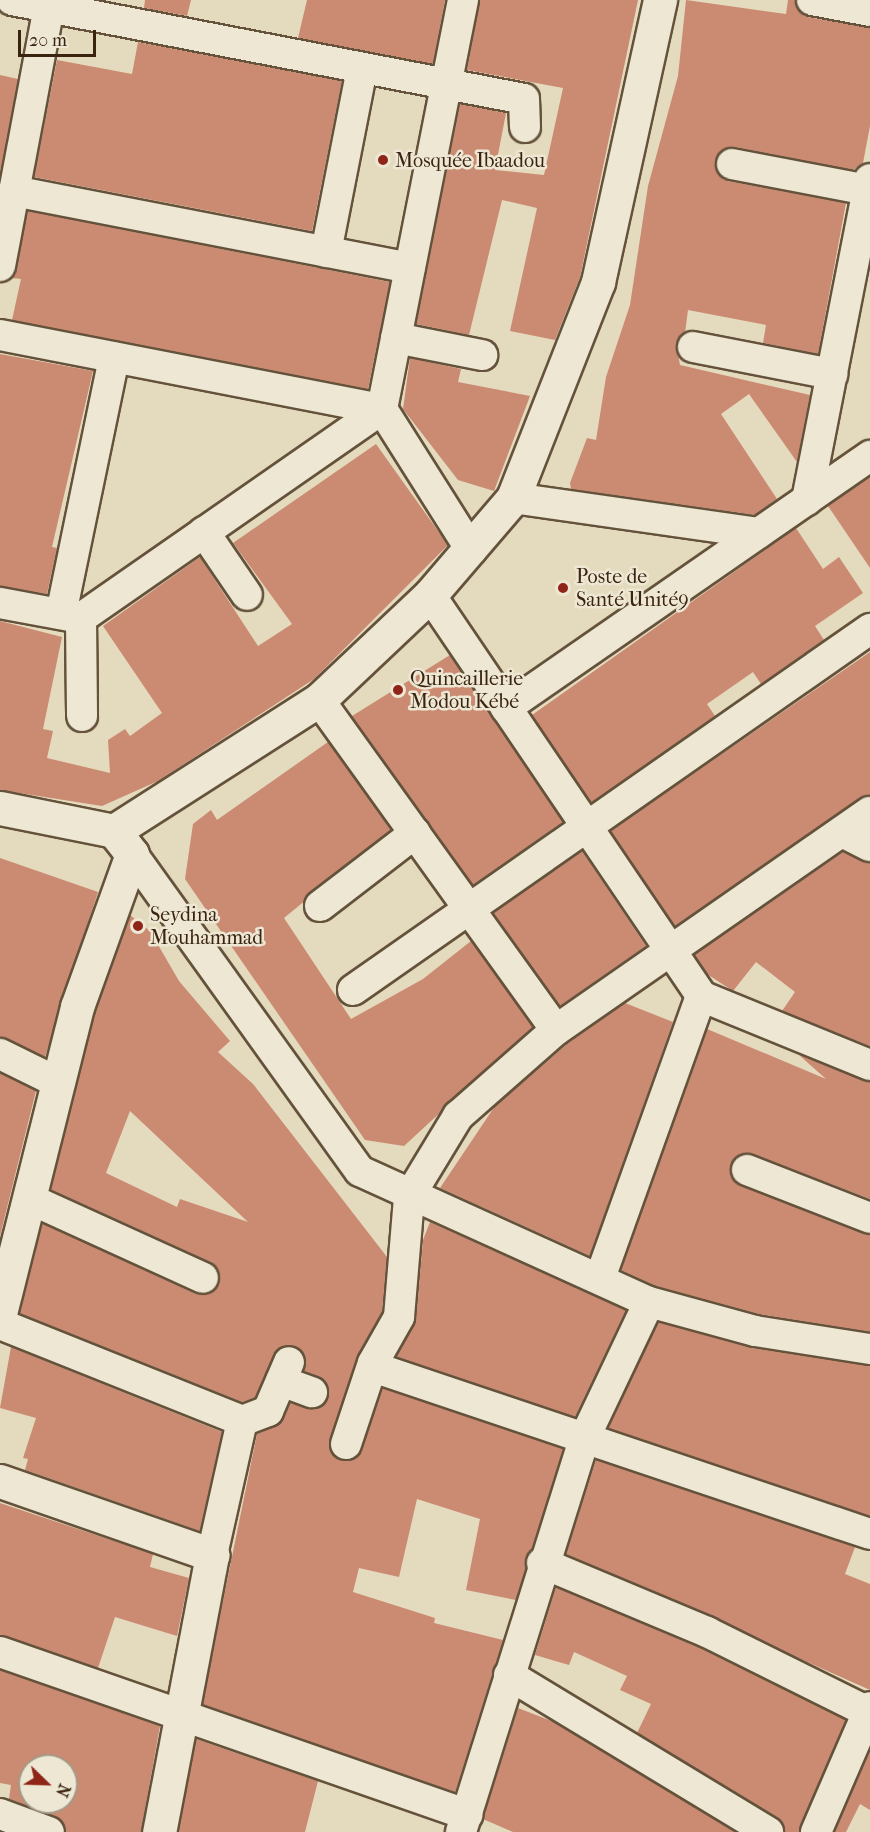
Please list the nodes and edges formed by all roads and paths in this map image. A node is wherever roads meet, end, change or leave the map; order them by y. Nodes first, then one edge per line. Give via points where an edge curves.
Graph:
1 (463, 0) edge
2 (660, 0) edge
3 (812, 0) edge
4 (29, 2) edge
5 (870, 11) edge
6 (362, 68) junction
7 (446, 84) junction
8 (525, 127) dead end
9 (732, 164) dead end
10 (869, 185) edge
11 (14, 191) junction
12 (326, 252) junction
13 (863, 257) edge
14 (0, 266) edge
15 (410, 268) junction
16 (0, 335) edge
17 (396, 338) junction
18 (693, 347) dead end
19 (482, 355) dead end
20 (114, 357) junction
21 (832, 374) junction
22 (382, 409) junction
23 (870, 456) edge
24 (513, 498) junction
25 (807, 500) junction
26 (204, 532) junction
27 (759, 533) junction
28 (471, 550) junction
29 (247, 595) dead end
30 (430, 595) junction
31 (0, 603) edge
32 (71, 616) junction
33 (870, 629) edge
34 (319, 700) junction
35 (506, 708) junction
36 (82, 716) dead end
37 (0, 808) edge
38 (870, 812) edge
39 (586, 827) junction
40 (842, 832) junction
41 (415, 833) junction
42 (123, 842) junction
43 (870, 846) edge
44 (320, 906) dead end
45 (470, 909) junction
46 (670, 951) junction
47 (353, 990) dead end
48 (701, 996) junction
49 (556, 1030) junction
50 (0, 1054) edge
51 (870, 1065) edge
52 (60, 1083) junction
53 (747, 1170) dead end
54 (409, 1197) junction
55 (30, 1199) junction
56 (870, 1218) edge
57 (203, 1278) dead end
58 (600, 1278) junction
59 (649, 1302) junction
60 (0, 1313) edge
61 (0, 1324) edge
62 (870, 1349) edge
63 (373, 1366) junction
64 (312, 1392) dead end
65 (242, 1421) junction
66 (585, 1437) junction
67 (346, 1444) dead end
68 (0, 1481) edge
69 (870, 1534) edge
70 (212, 1555) junction
71 (542, 1563) junction
72 (0, 1652) edge
73 (509, 1675) junction
74 (869, 1710) edge
75 (182, 1717) junction
76 (0, 1814) edge
77 (464, 1824) edge
78 (49, 1832) edge
79 (159, 1832) edge
80 (768, 1832) edge
81 (816, 1832) edge

1 - 7 street
2 - 24 street via 598,282
3 - 5 street
4 - 6 street
4 - 11 street
6 - 7 street
6 - 12 street
7 - 8 street via 524,99
7 - 15 street
9 - 10 street
10 - 13 street
11 - 12 street
11 - 14 street
12 - 15 street
13 - 21 street
15 - 17 street
16 - 20 street
17 - 19 street
17 - 22 street
18 - 21 street
20 - 22 street
20 - 32 street
21 - 25 street
22 - 26 street
22 - 28 street
23 - 25 street
24 - 27 street
24 - 28 street
25 - 27 street
26 - 29 street
26 - 32 street
27 - 35 street
28 - 30 street
30 - 34 street
30 - 35 street
31 - 32 street
32 - 36 street
33 - 39 street
34 - 41 street
34 - 42 street
35 - 39 street
37 - 42 street
38 - 40 street
39 - 45 street
39 - 46 street
40 - 43 street
40 - 46 street
41 - 44 street
41 - 45 street
42 - 52 street
42 - 54 street via 351,1164
45 - 47 street
45 - 49 street
46 - 48 street
46 - 49 street
48 - 51 street
48 - 58 street
49 - 54 street via 458,1116
50 - 52 street
52 - 55 street
53 - 56 street
54 - 58 street
54 - 63 street via 400,1312
55 - 57 street
55 - 60 street
58 - 59 street
59 - 62 street via 754,1331
59 - 66 street
61 - 65 street
63 - 66 street
63 - 67 street
64 - 65 street via 285,1371 268,1411
65 - 70 street
66 - 69 street
66 - 71 street
68 - 70 street
70 - 75 street
71 - 73 street
71 - 74 street via 707,1632
72 - 75 street
73 - 77 street
73 - 80 street
74 - 81 street
75 - 77 street
75 - 79 street
76 - 78 street

